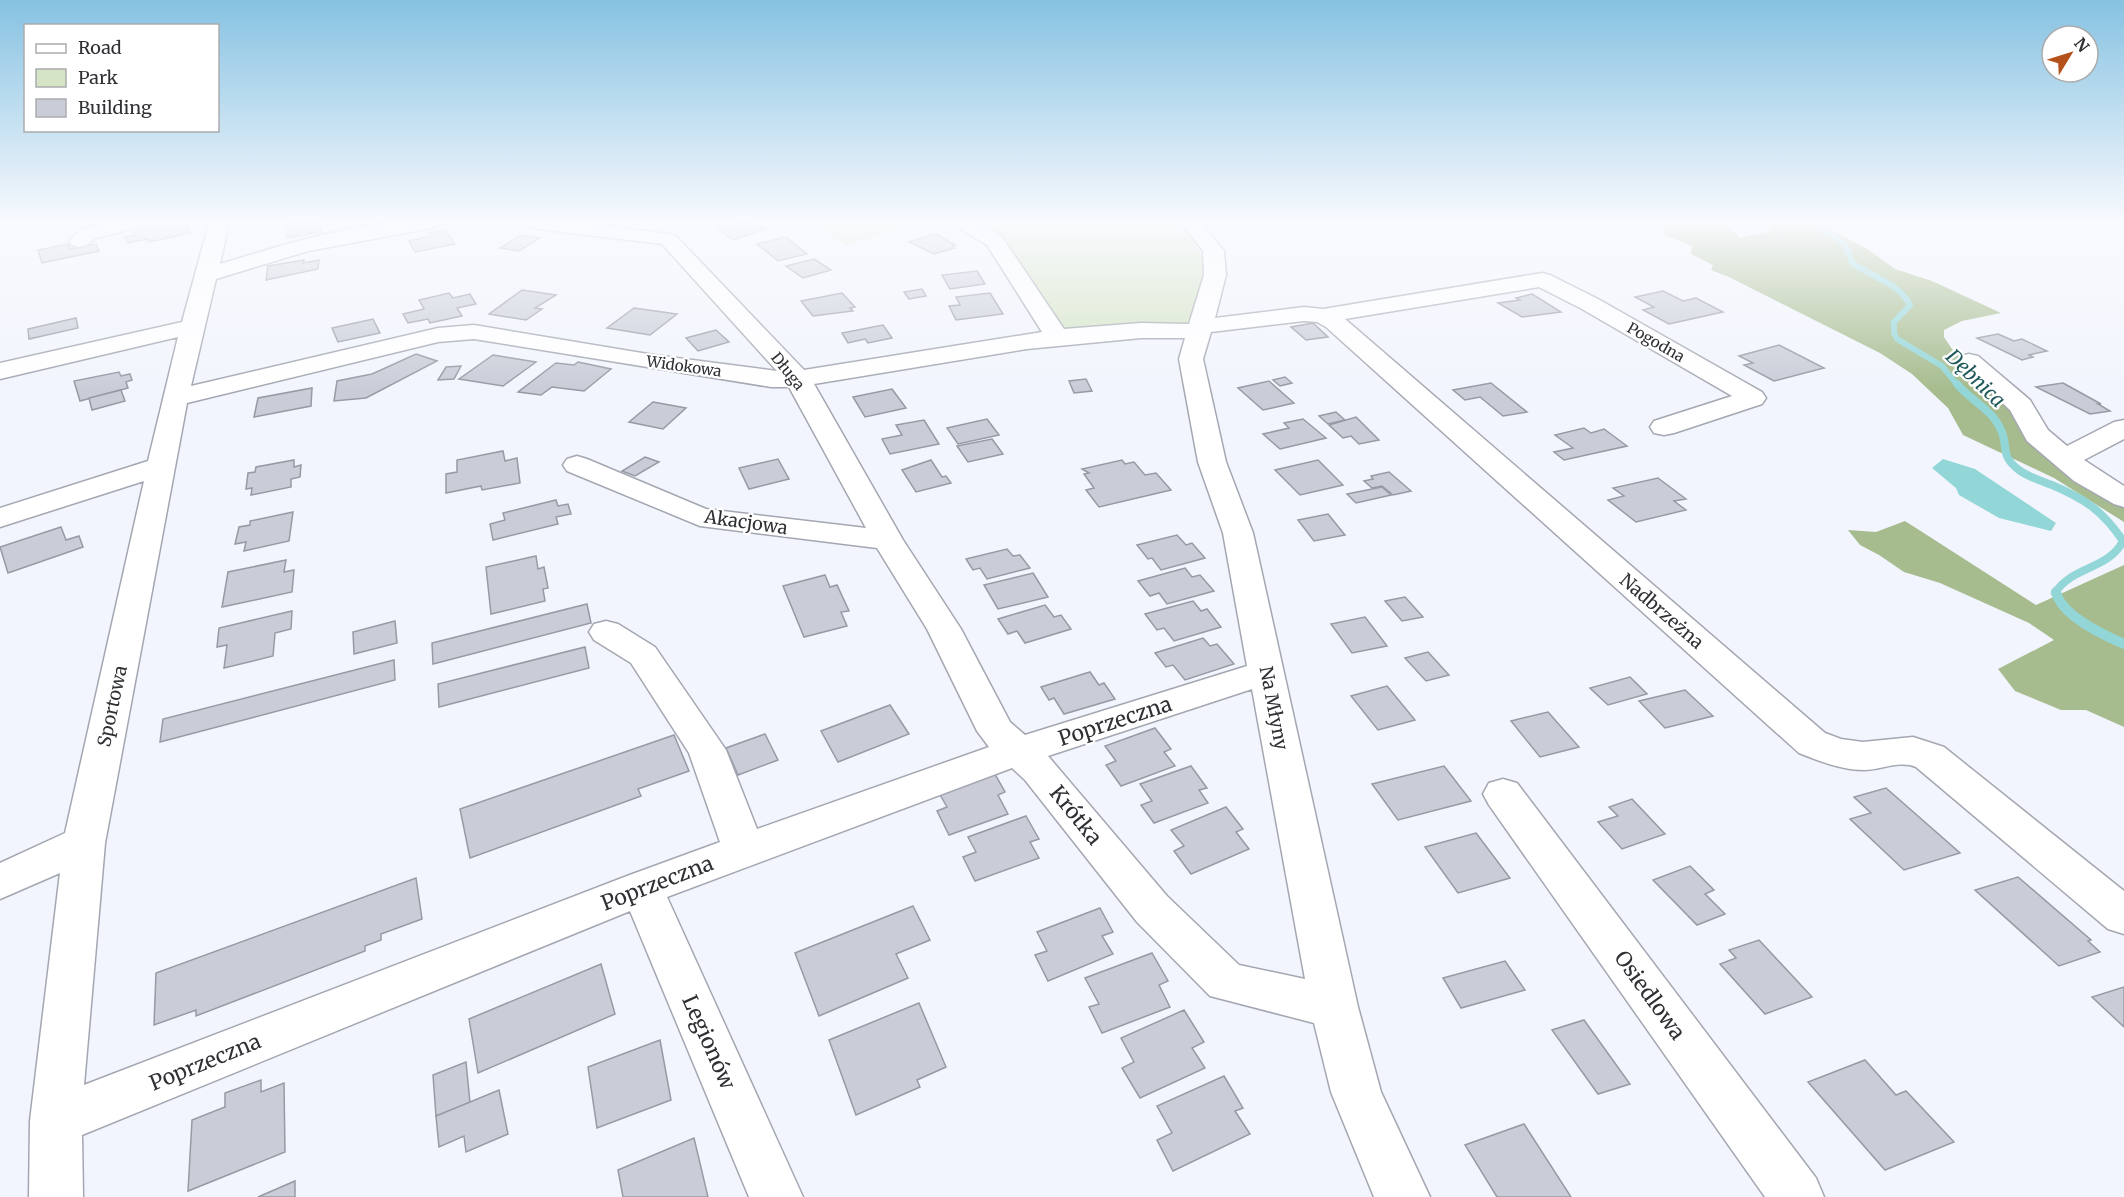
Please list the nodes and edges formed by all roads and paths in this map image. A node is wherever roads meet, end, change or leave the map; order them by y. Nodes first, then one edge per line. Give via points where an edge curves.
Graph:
1 (207, 279) edge
2 (713, 279) edge
3 (1019, 279) edge
4 (1214, 279) edge
5 (1323, 316) junction
6 (194, 326) junction
7 (1200, 329) junction
8 (1056, 336) junction
9 (1970, 361) dead end
10 (0, 371) edge
11 (798, 379) junction
12 (175, 398) junction
13 (1664, 427) dead end
14 (2124, 428) edge
15 (2066, 458) junction
16 (577, 465) dead end
17 (161, 466) junction
18 (2124, 498) edge
19 (0, 519) edge
20 (888, 540) junction
21 (606, 632) dead end
22 (1268, 675) junction
23 (1018, 751) junction
24 (1503, 794) dead end
25 (84, 843) junction
26 (744, 850) junction
27 (0, 882) edge
28 (642, 888) junction
29 (2124, 916) edge
30 (1334, 1007) junction
31 (56, 1121) junction
32 (56, 1197) edge
33 (776, 1197) edge
34 (1403, 1197) edge
35 (1797, 1197) edge

1 - 6 street, Sportowa
2 - 11 street, Długa
3 - 8 street
4 - 7 street, Na Młyny
5 - 7 street via 1304,314
5 - 13 street, Pogodna via 1542,280 1754,398
5 - 29 street, Nadbrzeżna via 1812,742 1838,753 1869,756 1913,750 1930,758
6 - 10 street
6 - 12 street, Sportowa
7 - 8 street, Widokowa
7 - 22 street, Na Młyny via 1191,359 1212,462 1238,533
8 - 11 street, Widokowa
9 - 15 street via 2021,406 2037,435
11 - 12 street, Widokowa via 771,379 474,332 438,335
11 - 20 street, Długa
12 - 17 street, Sportowa
14 - 15 street
15 - 18 street via 2084,475
16 - 20 street, Akacjowa via 700,517
17 - 19 street
17 - 25 street, Sportowa
20 - 23 street, Krótka via 944,629 996,731
21 - 26 street via 643,655 707,750
22 - 23 street, Poprzeczna via 1251,677
22 - 30 street, Na Młyny
23 - 26 street, Poprzeczna
23 - 30 street, Krótka via 1040,770 1152,909 1226,982
24 - 35 street, Osiedlowa
25 - 27 street
25 - 31 street, Sportowa
26 - 28 street, Poprzeczna
28 - 31 street, Poprzeczna
28 - 33 street, Legionów
30 - 34 street, Na Młyny via 1356,1092
31 - 32 street, Sportowa

